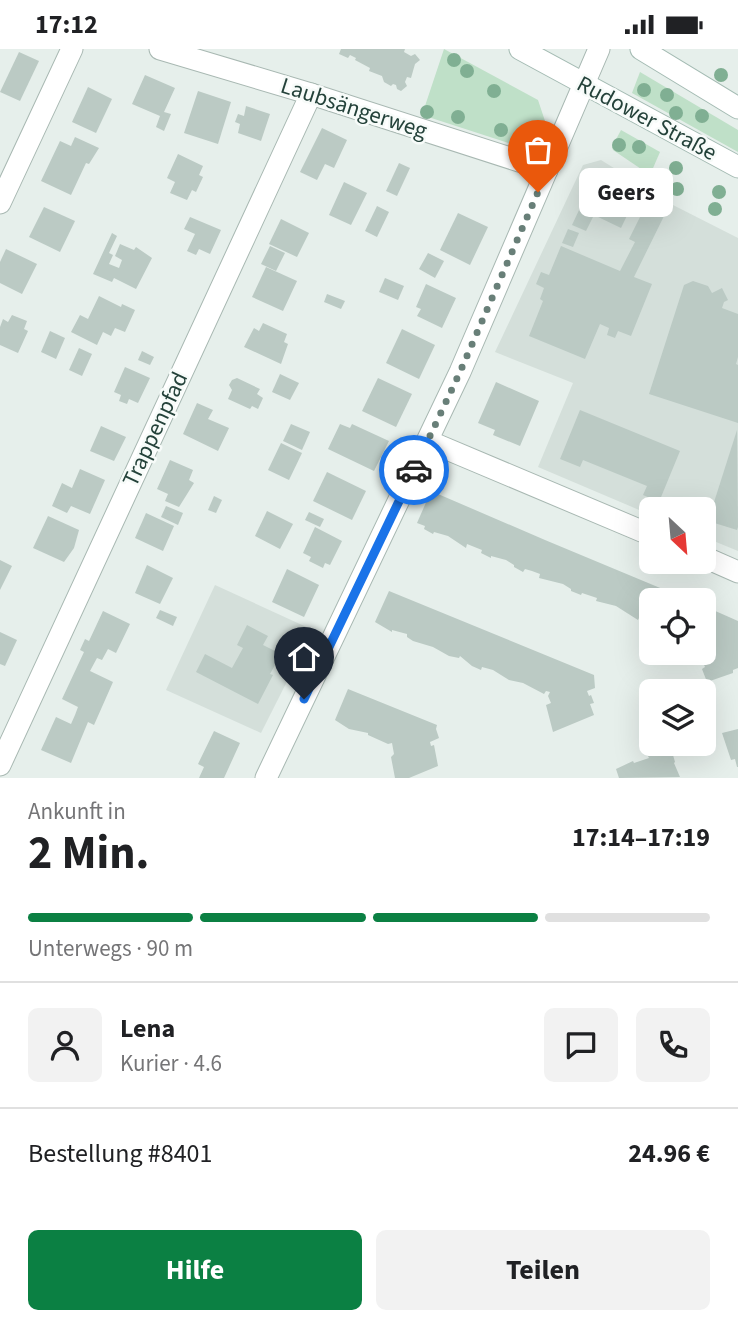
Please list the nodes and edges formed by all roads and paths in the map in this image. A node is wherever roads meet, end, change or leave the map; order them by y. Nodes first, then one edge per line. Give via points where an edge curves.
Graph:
1 (72, 49) edge
2 (160, 49) edge
3 (520, 49) edge
4 (599, 49) edge
5 (641, 49) edge
6 (584, 84) junction
7 (311, 94) junction
8 (738, 108) edge
9 (738, 167) edge
10 (547, 170) junction
11 (0, 203) edge
12 (428, 441) junction
13 (639, 530) edge
14 (716, 562) edge
15 (738, 572) edge
16 (0, 765) edge
17 (266, 778) edge

1 - 11 street
2 - 7 street, Laubsängerweg
3 - 6 street, Rudower Straße
4 - 6 street
5 - 8 street
6 - 9 street, Rudower Straße
6 - 10 street
7 - 10 street, Laubsängerweg
7 - 16 street, Trappenpfad
10 - 12 street
12 - 13 street
12 - 17 street
14 - 15 street

